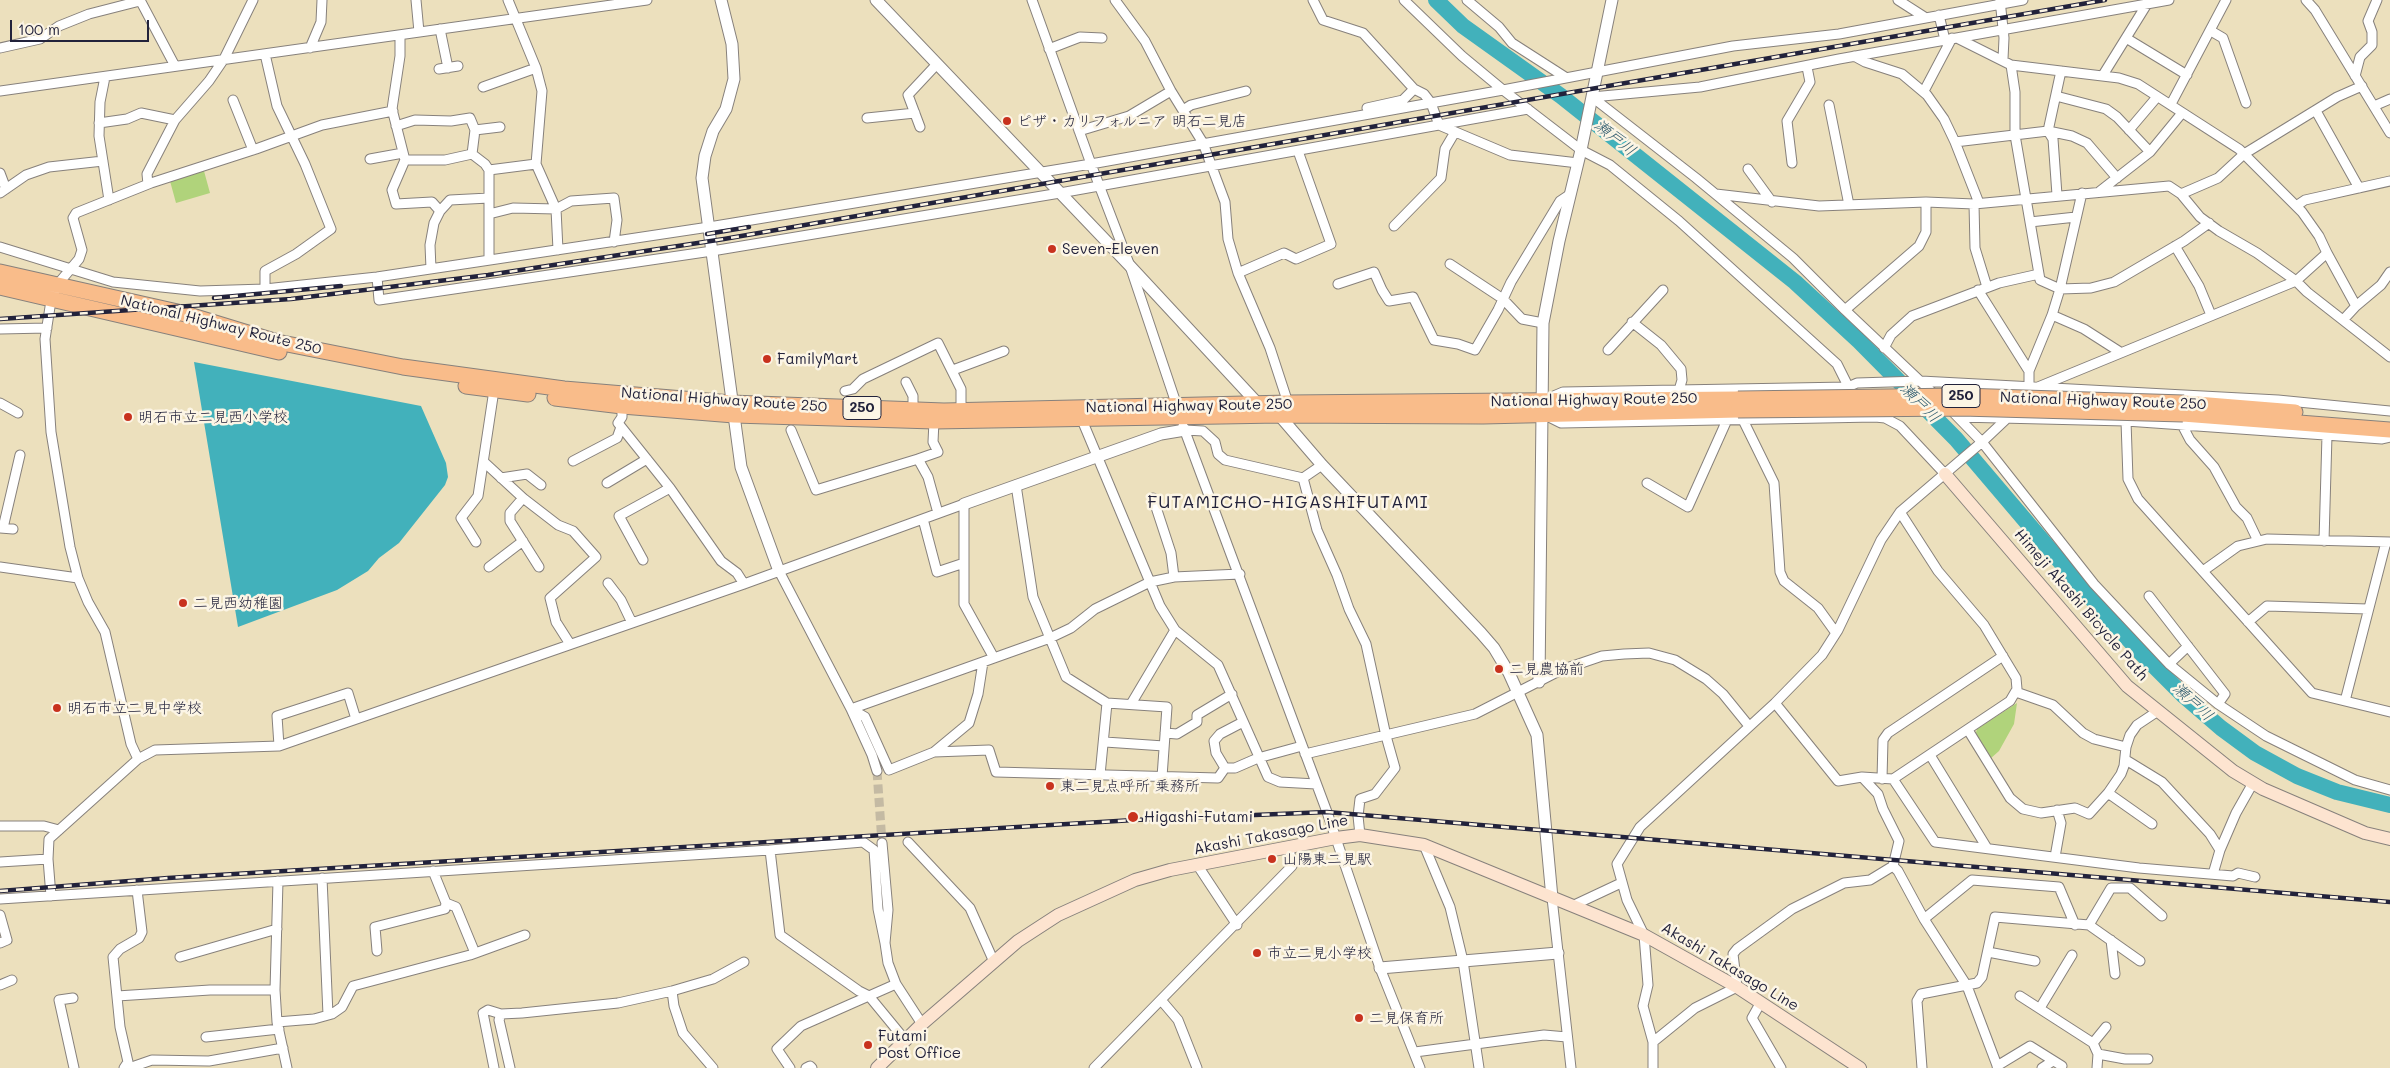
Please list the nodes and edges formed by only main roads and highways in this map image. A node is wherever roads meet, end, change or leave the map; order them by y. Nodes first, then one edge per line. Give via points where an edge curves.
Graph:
1 (0, 262) edge
2 (0, 272) edge
3 (0, 287) edge
4 (20, 292) junction
5 (55, 292) junction
6 (0, 295) edge
7 (733, 409) junction
8 (1284, 409) junction
9 (2183, 414) junction
10 (1181, 418) junction
11 (2390, 420) edge
12 (2390, 430) edge
13 (1947, 473) road end
14 (2390, 839) edge
15 (877, 1068) edge
16 (1860, 1068) edge

1 - 5 highway, 250 via 38,273
2 - 5 highway, National Highway Route 250 / 250
3 - 4 highway, National Highway Route 250 / 250
4 - 5 highway, National Highway Route 250 / 250
4 - 6 highway, 250 via 8,297
5 - 7 highway, National Highway Route 250 / 250 via 182,314 276,342 403,366
5 - 7 highway, National Highway Route 250 / 250 via 274,351 396,375 622,406
7 - 10 highway, National Highway Route 250 / 250 via 961,410
7 - 10 highway, National Highway Route 250 / 250 via 934,421
8 - 9 highway, National Highway Route 250 / 250, bridge via 1483,416 1542,408 1736,412 1961,408
8 - 10 highway, National Highway Route 250 / 250
8 - 10 highway, National Highway Route 250 / 250 via 1257,404
9 - 11 highway, National Highway Route 250 / 250
9 - 12 highway, National Highway Route 250 / 250
13 - 14 main road, Himeji Akashi Bicycle Path via 2127,686 2233,771 2253,783 2301,807 2365,833
15 - 16 main road, Akashi Takasago Line via 922,1024 1018,941 1066,912 1135,880 1360,835 1424,845 1644,935 1737,986

